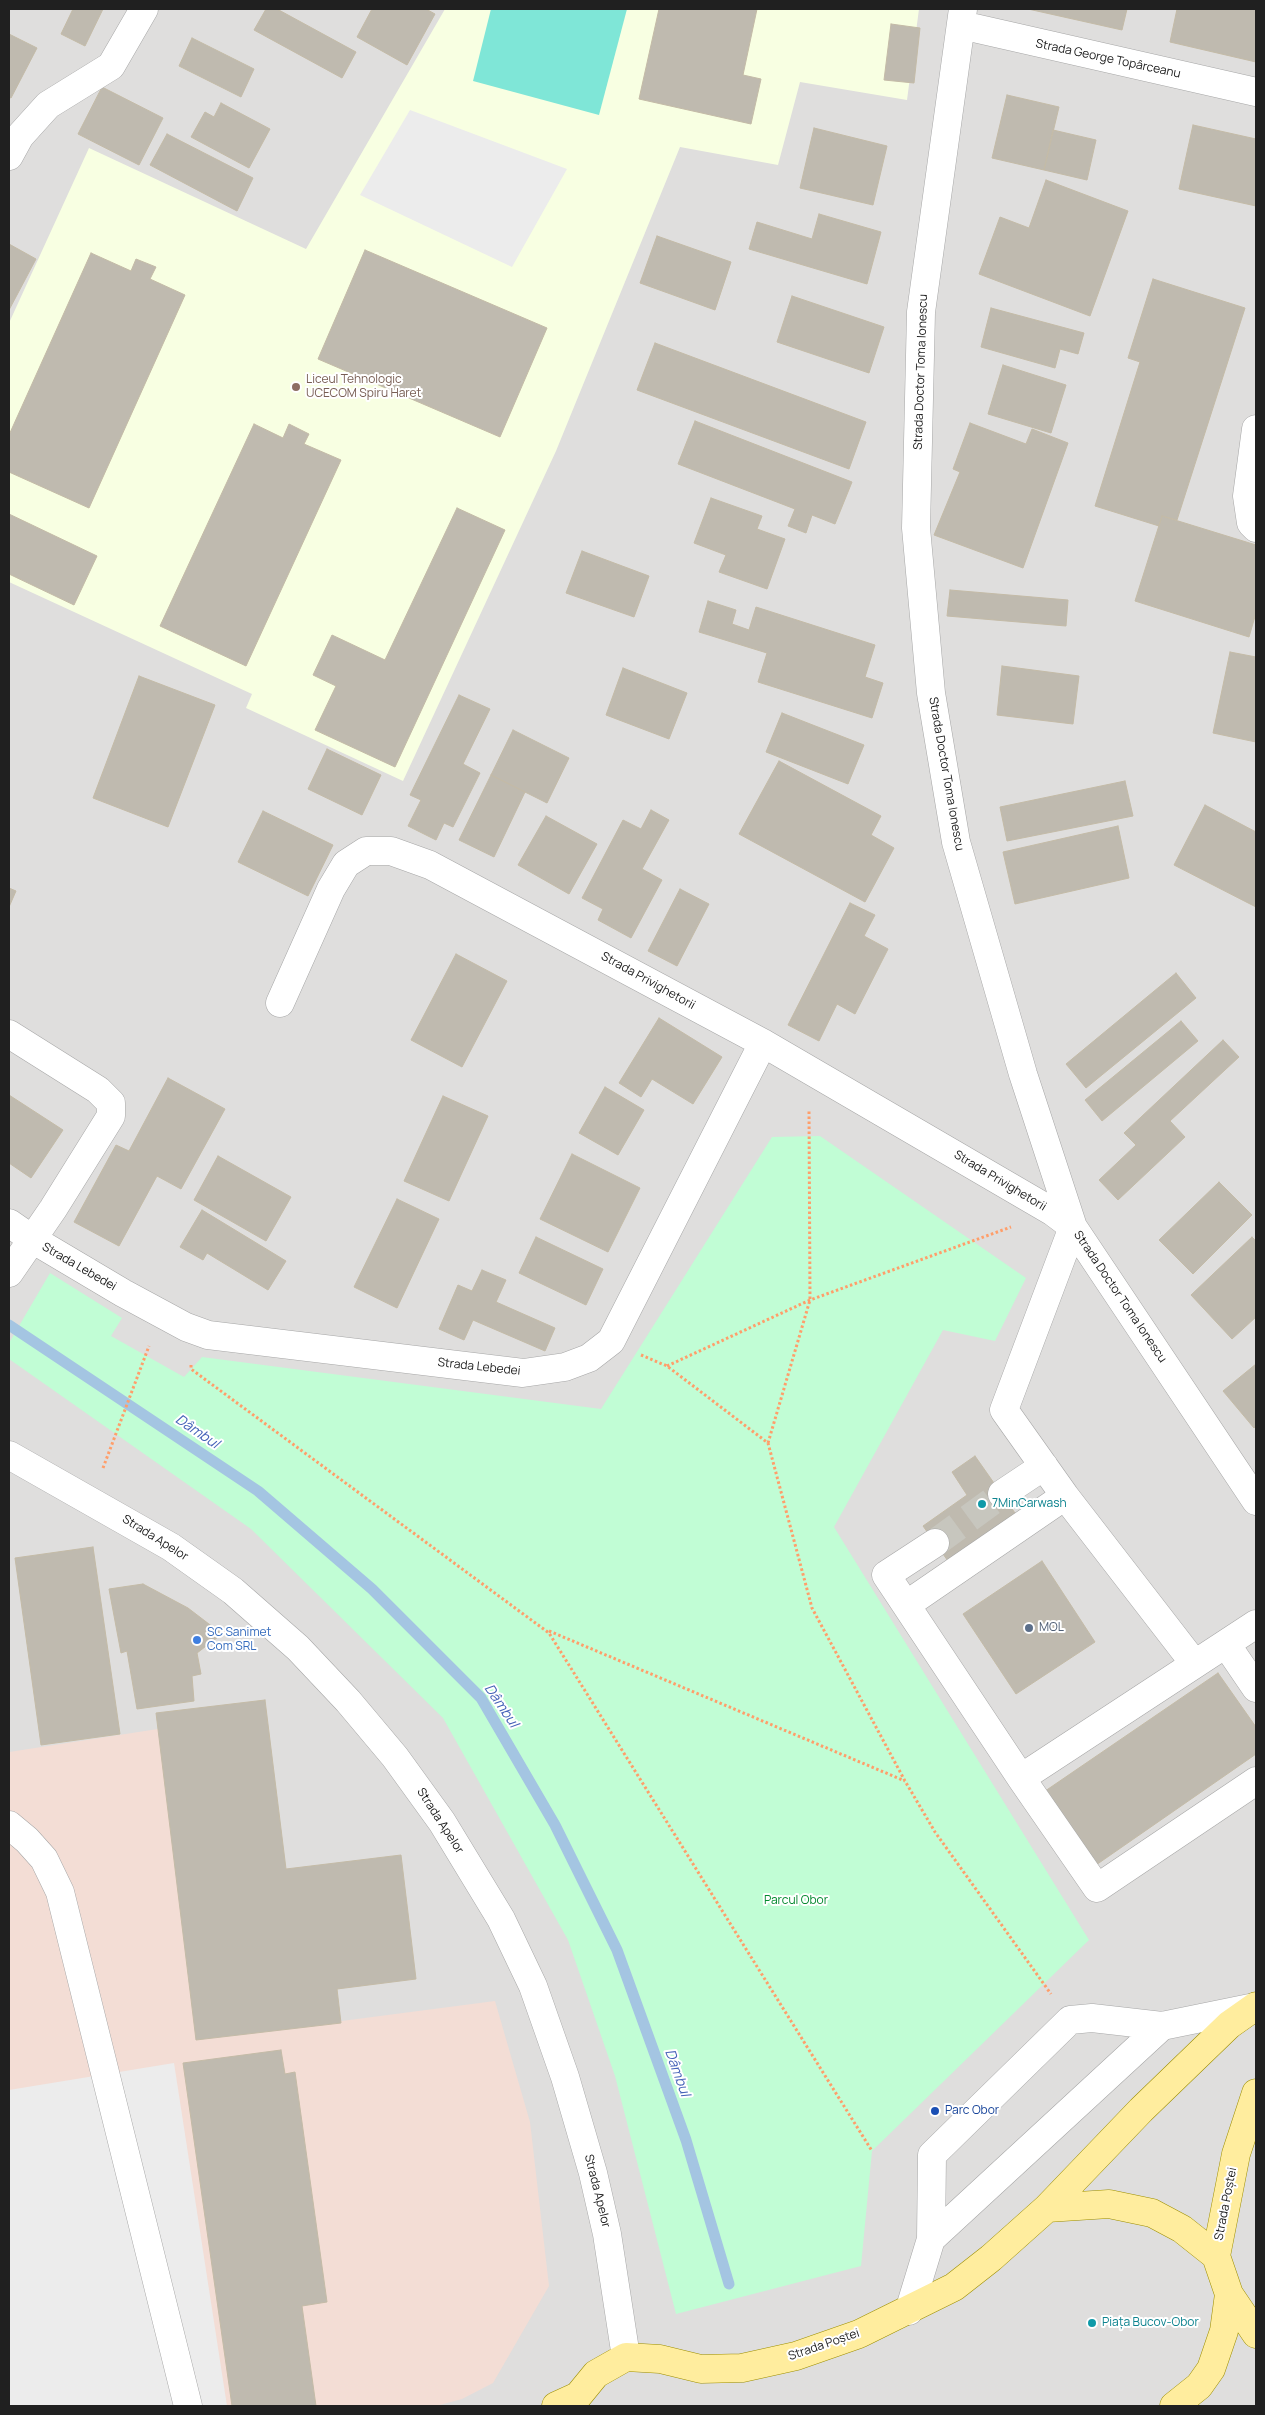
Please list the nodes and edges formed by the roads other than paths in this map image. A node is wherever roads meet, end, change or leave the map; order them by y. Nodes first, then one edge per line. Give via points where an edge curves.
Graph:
1 (144, 9) edge
2 (962, 17) edge
3 (1256, 92) edge
4 (9, 156) edge
5 (1256, 429) edge
6 (1256, 528) edge
7 (280, 1003) dead end
8 (9, 1034) edge
9 (763, 1043) junction
10 (1063, 1220) junction
11 (9, 1223) edge
12 (21, 1255) edge
13 (9, 1455) edge
14 (1044, 1466) junction
15 (1002, 1494) tunnel mouth
16 (1065, 1496) junction
17 (1256, 1501) edge
18 (935, 1543) tunnel mouth
19 (906, 1606) junction
20 (1256, 1624) edge
21 (1226, 1644) junction
22 (1194, 1663) junction
23 (1256, 1688) edge
24 (1021, 1778) junction
25 (1255, 1784) edge
26 (9, 1825) edge
27 (1256, 2006) edge
28 (1162, 2026) junction
29 (1256, 2093) edge
30 (1047, 2208) junction
31 (931, 2239) junction
32 (1216, 2256) junction
33 (1229, 2294) junction
34 (909, 2311) junction
35 (1256, 2334) edge
36 (626, 2357) junction
37 (571, 2403) edge
38 (188, 2406) edge
39 (1174, 2406) edge

1 - 4 street via 111,66 48,104 20,136
2 - 3 street, Strada George Topârceanu
2 - 10 street, Strada Doctor Toma Ionescu via 921,312 916,528 931,693 956,842
5 - 6 street via 1247,496 1251,523
7 - 9 street, Strada Privighetorii via 331,889 346,864 366,851 390,851 430,865
8 - 12 street via 98,1090 111,1103 111,1116
9 - 10 street, Strada Privighetorii
9 - 12 street, Strada Lebedei via 610,1341 589,1358 573,1364 523,1373 208,1335
10 - 14 street via 1004,1410
10 - 17 street, Strada Doctor Toma Ionescu
11 - 12 street, Strada Lebedei
13 - 36 street, Strada Apelor via 171,1547 233,1591 298,1648 348,1701 396,1757 442,1822 501,1919 533,1986 565,2077 607,2234
14 - 15 street
14 - 16 street
16 - 19 street
16 - 22 street
18 - 19 street via 886,1575
19 - 24 street
20 - 21 street
21 - 22 street
21 - 23 street
22 - 24 street
24 - 25 street via 1097,1888
26 - 38 street via 44,1859 60,1892
27 - 28 street
27 - 30 main road, Strada Poștei via 1229,2025 1141,2110
28 - 31 street
28 - 31 street via 1092,2018 1070,2020 932,2155
29 - 32 main road, Strada Poștei via 1236,2154
30 - 32 main road, Strada Poștei via 1109,2204 1152,2213 1182,2230
30 - 34 main road, Strada Poștei via 954,2287
31 - 34 street
32 - 33 main road
33 - 35 main road
33 - 39 main road via 1224,2331 1211,2369 1199,2386
34 - 36 main road, Strada Poștei via 859,2334 796,2356 742,2368 701,2369 660,2359
36 - 37 main road via 596,2374

